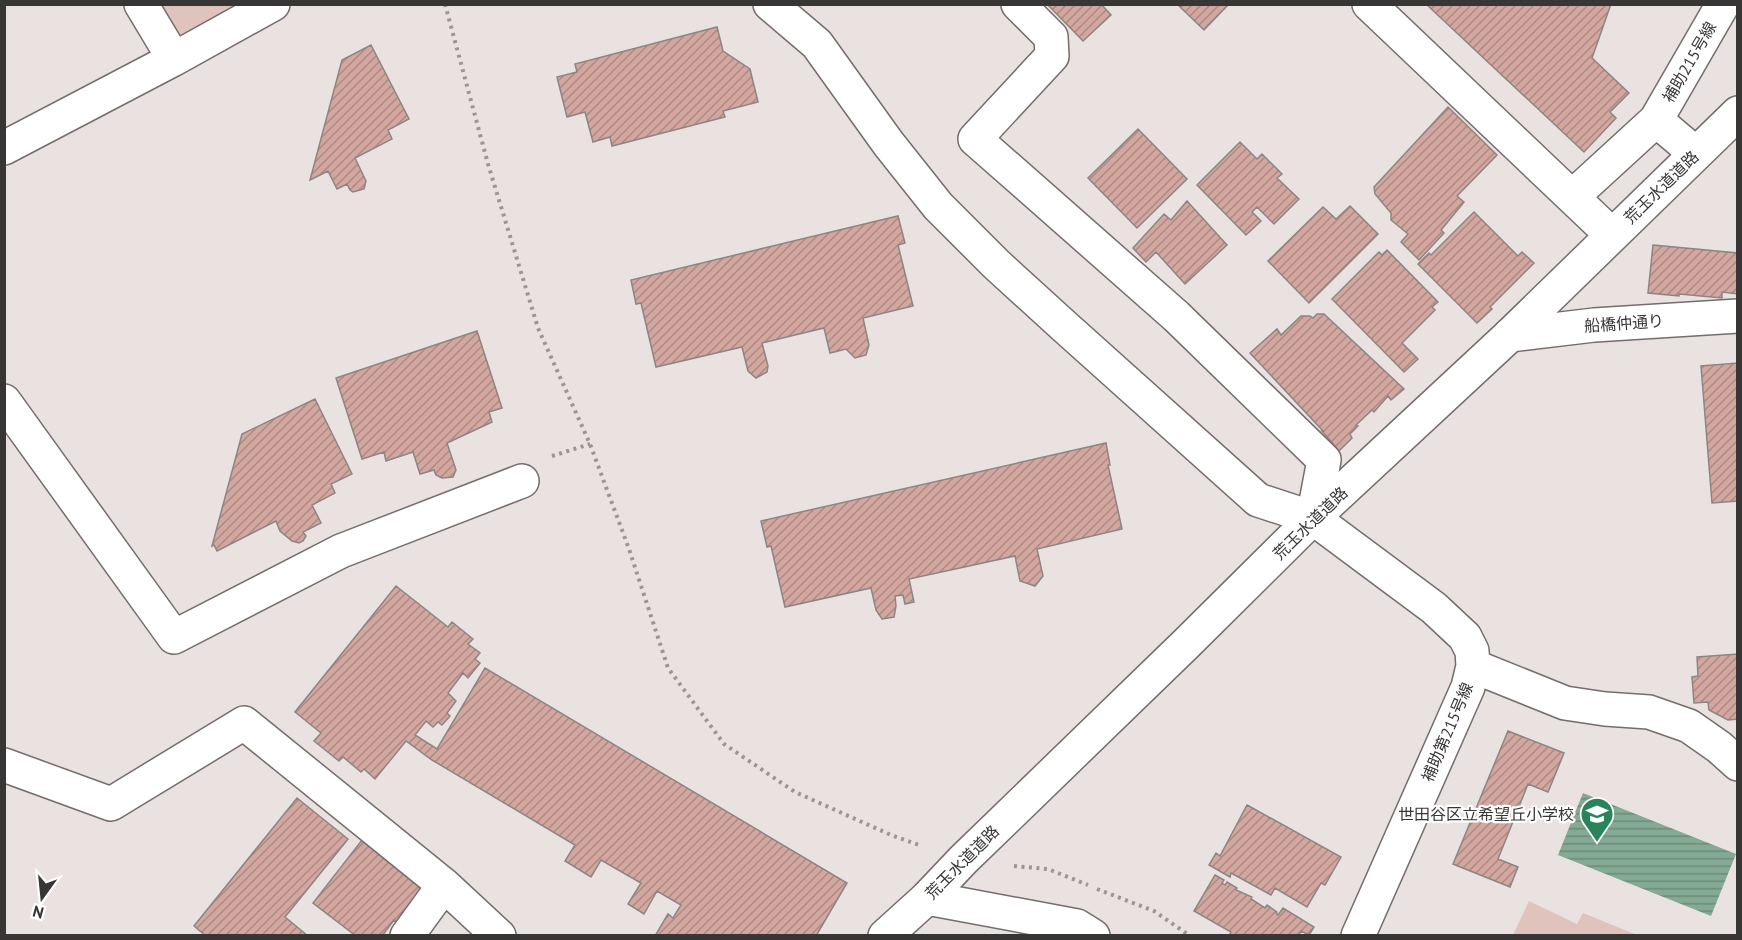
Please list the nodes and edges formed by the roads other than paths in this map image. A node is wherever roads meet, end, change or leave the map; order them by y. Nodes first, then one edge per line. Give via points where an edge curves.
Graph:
1 (141, 4) edge
2 (273, 4) edge
3 (770, 4) edge
4 (1018, 4) edge
5 (1369, 4) edge
6 (1723, 4) edge
7 (174, 59) junction
8 (1737, 113) edge
9 (1656, 120) junction
10 (4, 148) edge
11 (1695, 153) junction
12 (1572, 197) junction
13 (1612, 235) junction
14 (1737, 316) edge
15 (1510, 335) junction
16 (4, 401) edge
17 (522, 481) dead end
18 (1313, 518) junction
19 (1473, 666) junction
20 (1737, 764) edge
21 (4, 765) edge
22 (444, 885) junction
23 (927, 898) junction
24 (407, 936) edge
25 (499, 936) edge
26 (885, 936) edge
27 (1093, 936) edge
28 (1358, 936) edge

1 - 7 street
2 - 7 street
3 - 18 street, 補助第215号線 via 817,44 938,206 996,264 1258,500
4 - 18 street via 1051,37 1052,56 975,139 1176,316 1324,459
5 - 12 street
6 - 9 street, 補助215号線
7 - 10 street
8 - 11 street, 荒玉水道道路
9 - 11 street
9 - 12 street, 補助215号線
11 - 13 street, 荒玉水道道路
12 - 13 street
13 - 15 street, 荒玉水道道路
14 - 15 street, 船橋仲通り
15 - 18 street, 荒玉水道道路
16 - 17 street via 174,637 341,551
18 - 19 street, 補助第215号線 via 1434,608 1465,637 1472,651
18 - 23 street, 荒玉水道道路
19 - 20 street via 1565,703 1649,712 1689,726
19 - 28 street, 補助第215号線 via 1460,706
21 - 22 street via 111,804 244,723
22 - 24 street
22 - 25 street
23 - 26 street, 荒玉水道道路
23 - 27 street via 1077,926

